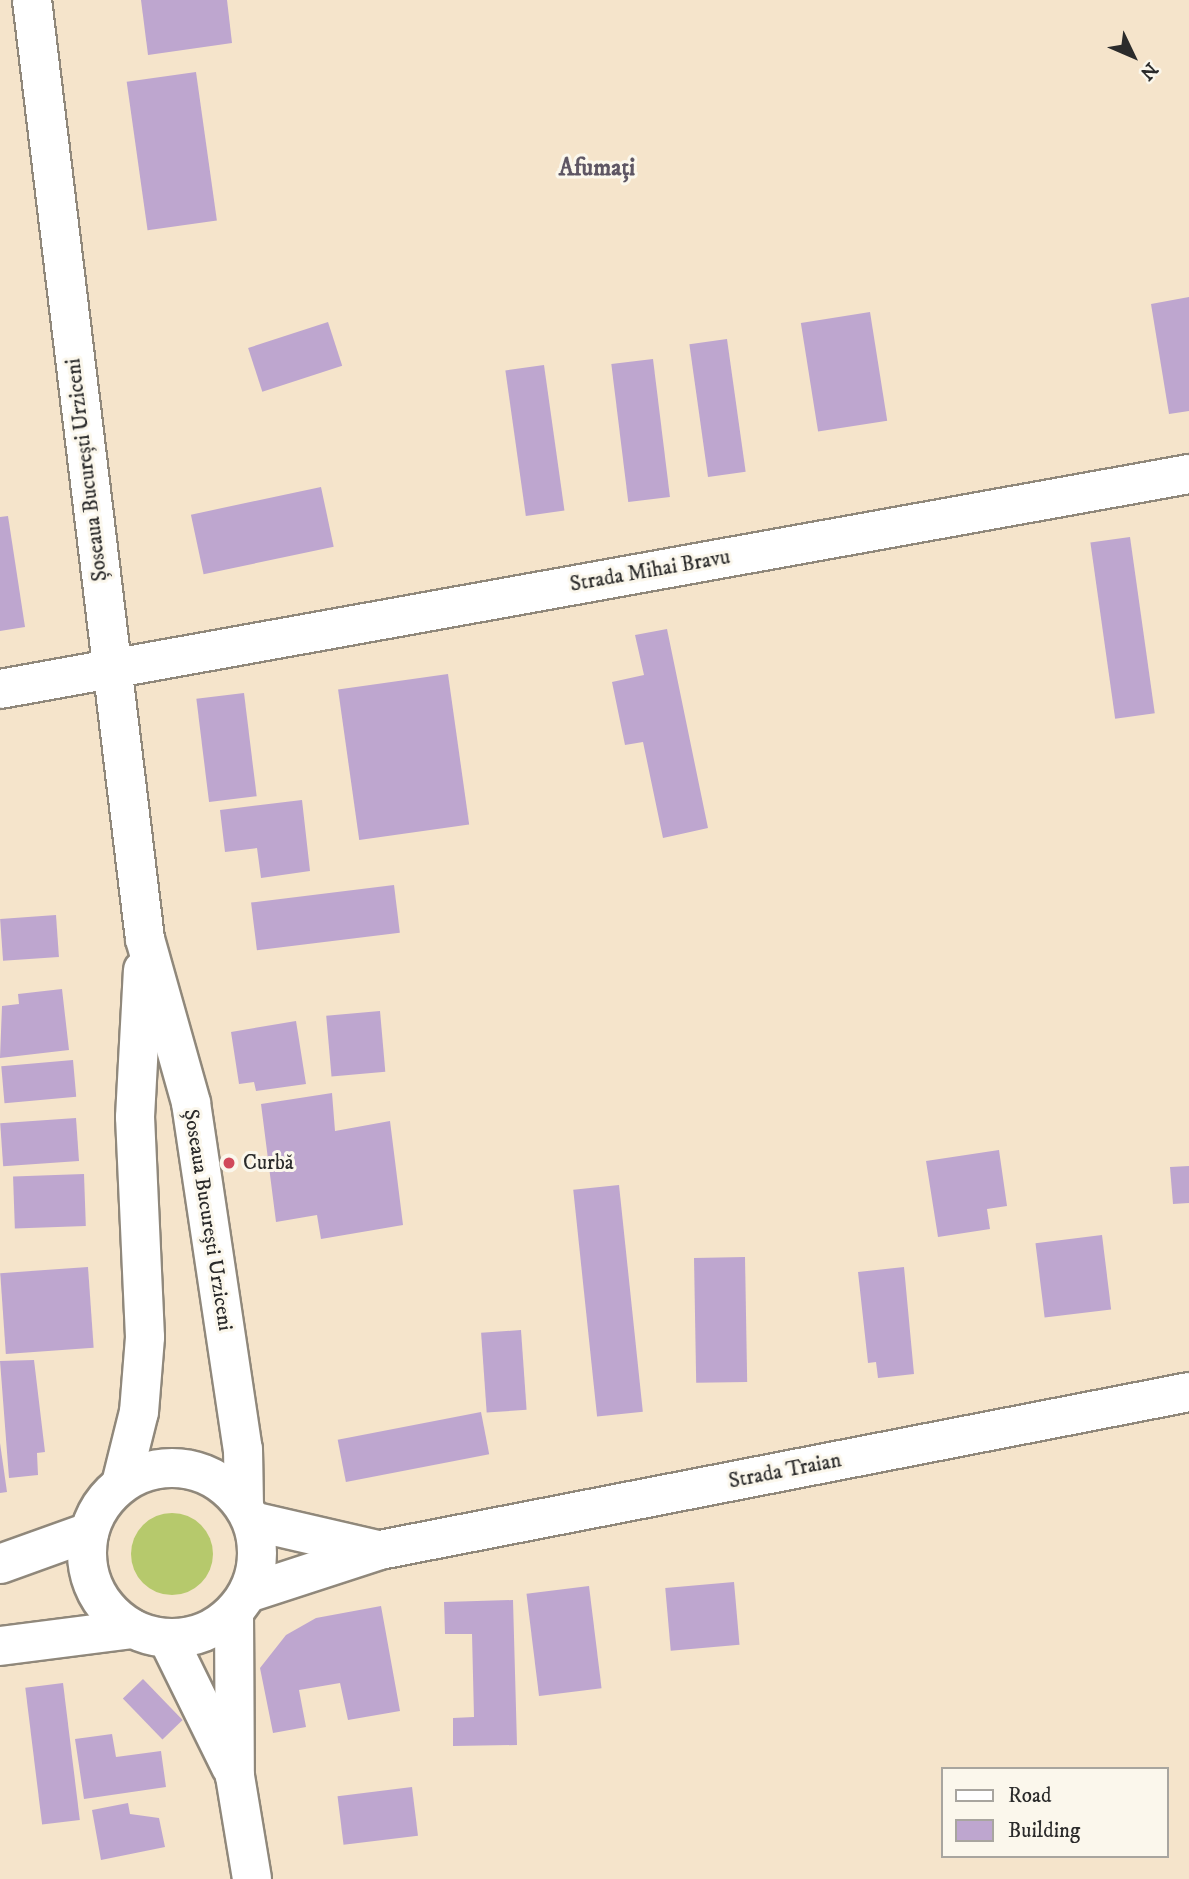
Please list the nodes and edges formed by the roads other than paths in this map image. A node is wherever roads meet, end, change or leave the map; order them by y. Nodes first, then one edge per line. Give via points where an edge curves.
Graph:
1 (32, 0) edge
2 (1189, 474) edge
3 (111, 668) junction
4 (0, 689) edge
5 (145, 939) junction
6 (1189, 1392) edge
7 (121, 1484) junction
8 (248, 1513) junction
9 (89, 1532) junction
10 (380, 1550) junction
11 (0, 1564) edge
12 (241, 1603) junction
13 (151, 1634) junction
14 (0, 1646) edge
15 (235, 1776) junction
16 (252, 1879) edge

1 - 3 main road, Șoseaua București Urziceni
2 - 3 main road, Strada Mihai Bravu
3 - 4 main road, Strada Mihai Bravu
3 - 5 main road, Șoseaua București Urziceni
5 - 7 main road, Șoseaua București Urziceni via 135,1117 145,1337 139,1412
5 - 8 main road, Șoseaua București Urziceni via 194,1117 243,1449
6 - 10 main road, Strada Traian
7 - 8 main road via 145,1472 191,1470 225,1485
7 - 9 main road, Șoseaua București Urziceni
8 - 10 main road, Strada Traian
8 - 12 main road, Șoseaua București Urziceni via 258,1557
9 - 11 main road
9 - 13 main road via 94,1588
10 - 12 main road, Strada Traian
12 - 13 main road via 204,1632
12 - 15 main road, Șoseaua București Urziceni
13 - 14 main road
13 - 15 main road
15 - 16 main road

